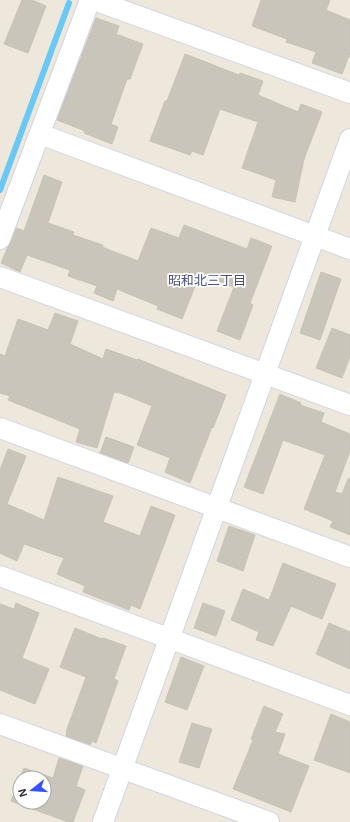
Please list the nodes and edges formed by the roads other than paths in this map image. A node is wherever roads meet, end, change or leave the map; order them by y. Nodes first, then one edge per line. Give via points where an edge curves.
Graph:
1 (90, 0) edge
2 (94, 0) edge
3 (350, 93) edge
4 (40, 134) junction
5 (350, 138) edge
6 (314, 236) junction
7 (0, 239) edge
8 (350, 249) edge
9 (0, 277) edge
10 (265, 374) junction
11 (350, 405) edge
12 (0, 428) edge
13 (217, 508) junction
14 (350, 557) edge
15 (0, 576) edge
16 (169, 638) junction
17 (350, 706) edge
18 (0, 724) edge
19 (123, 768) junction
20 (103, 822) edge
21 (269, 822) edge

1 - 4 street
2 - 3 street
4 - 6 street
4 - 7 street
5 - 6 street
6 - 8 street
6 - 10 street
9 - 10 street
10 - 11 street
10 - 13 street
12 - 13 street
13 - 14 street
13 - 16 street
15 - 16 street
16 - 17 street
16 - 19 street
18 - 19 street
19 - 20 street
19 - 21 street

